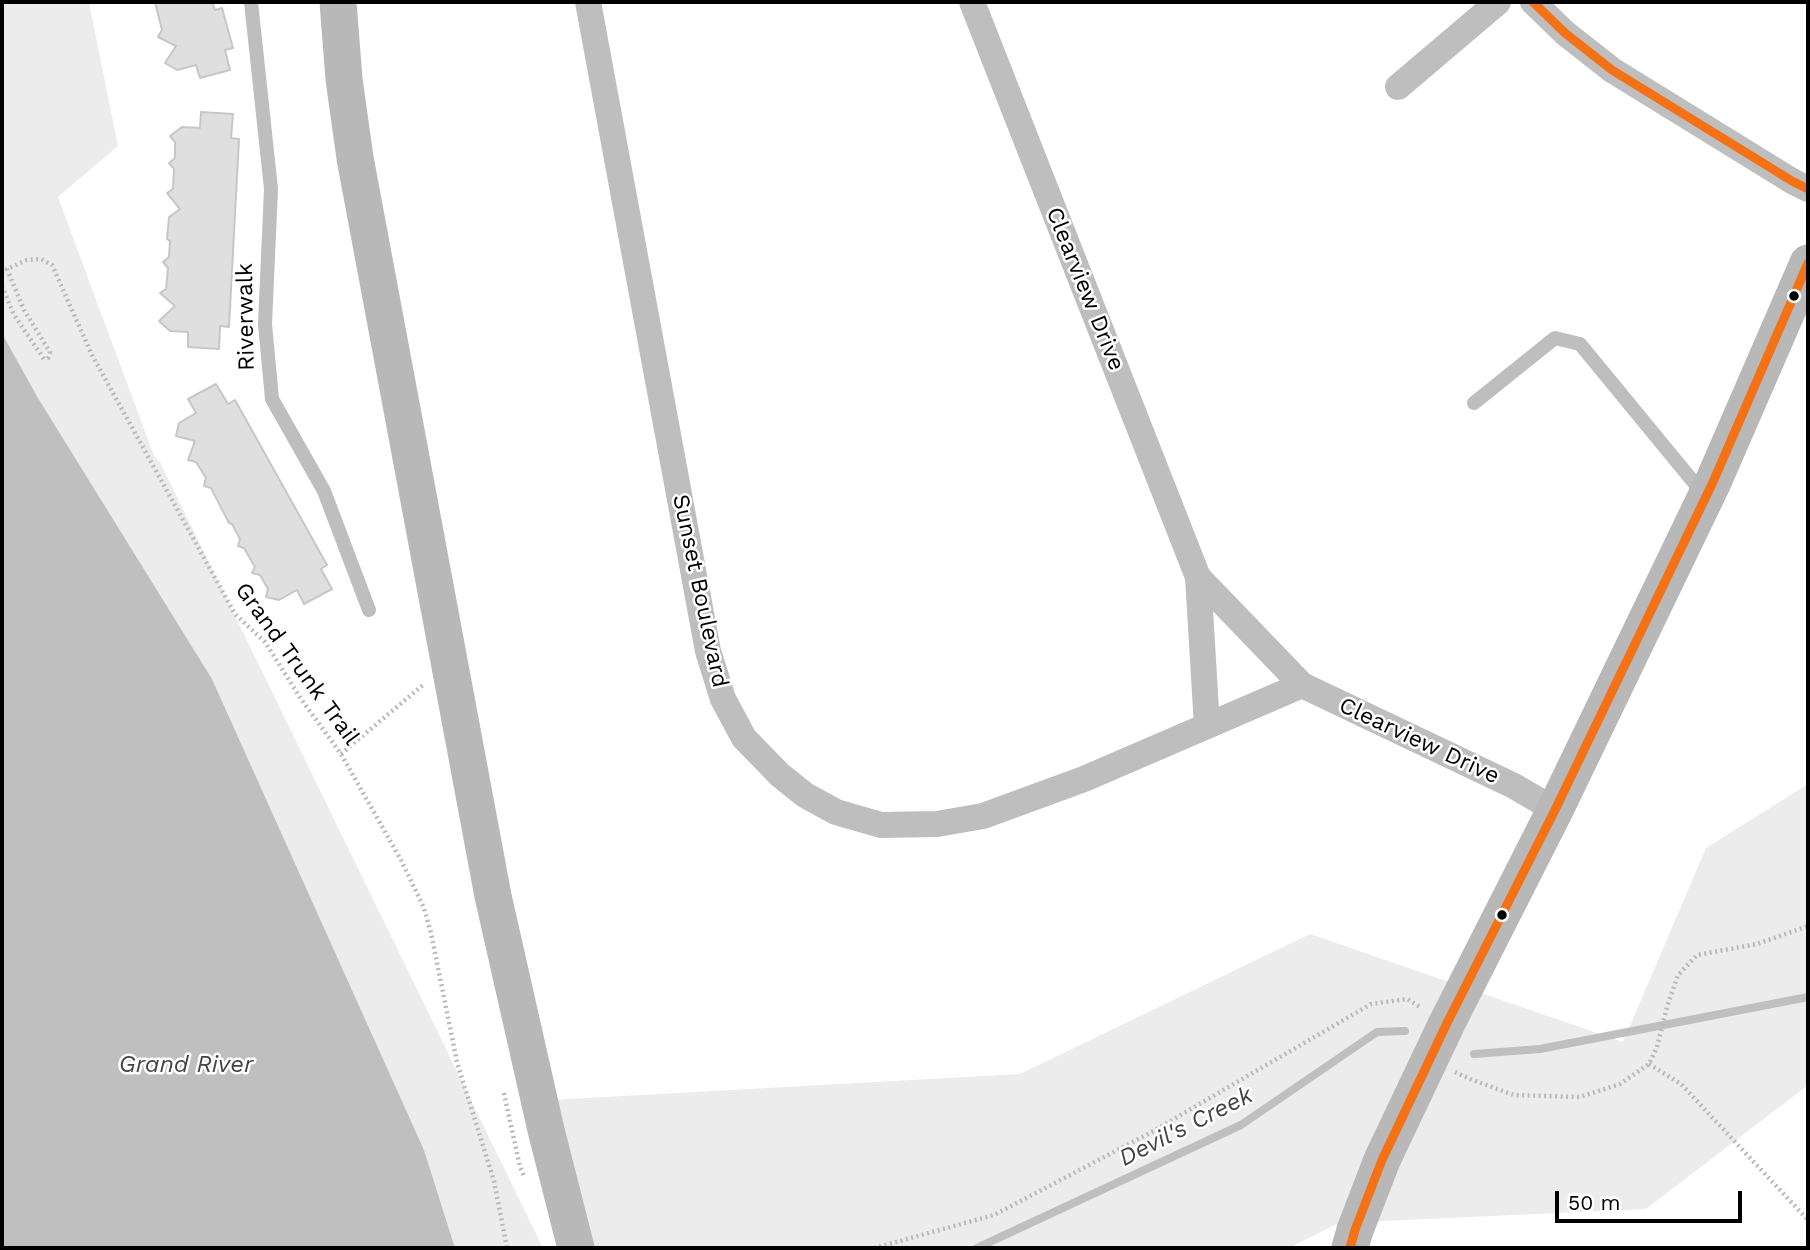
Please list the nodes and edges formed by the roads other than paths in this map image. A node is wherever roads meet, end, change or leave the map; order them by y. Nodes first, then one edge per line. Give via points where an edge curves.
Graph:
1 (251, 2) edge
2 (338, 2) edge
3 (588, 2) edge
4 (972, 2) edge
5 (1498, 2) edge
6 (1534, 2) edge
7 (1398, 87) dead end
8 (1808, 189) edge
9 (1808, 262) edge
10 (1474, 403) dead end
11 (1706, 497) junction
12 (1198, 577) junction
13 (369, 610) dead end
14 (1302, 685) junction
15 (1207, 726) junction
16 (1555, 810) junction
17 (576, 1248) edge
18 (1350, 1248) edge

1 - 13 lane, Riverwalk via 271,188 265,324 272,400 324,491
2 - 17 main road via 355,158 488,869
3 - 15 street, Sunset Boulevard via 708,651 723,699 744,738 788,782 836,812 881,825 937,824 983,816
4 - 12 street, Clearview Drive
5 - 7 street
6 - 8 street via 1612,70
9 - 11 main road
10 - 11 lane via 1555,338 1580,344
11 - 16 main road
12 - 14 street, Clearview Drive
12 - 15 street, Clearview Drive
14 - 15 street, Sunset Boulevard
14 - 16 street, Clearview Drive
16 - 18 main road via 1382,1160

